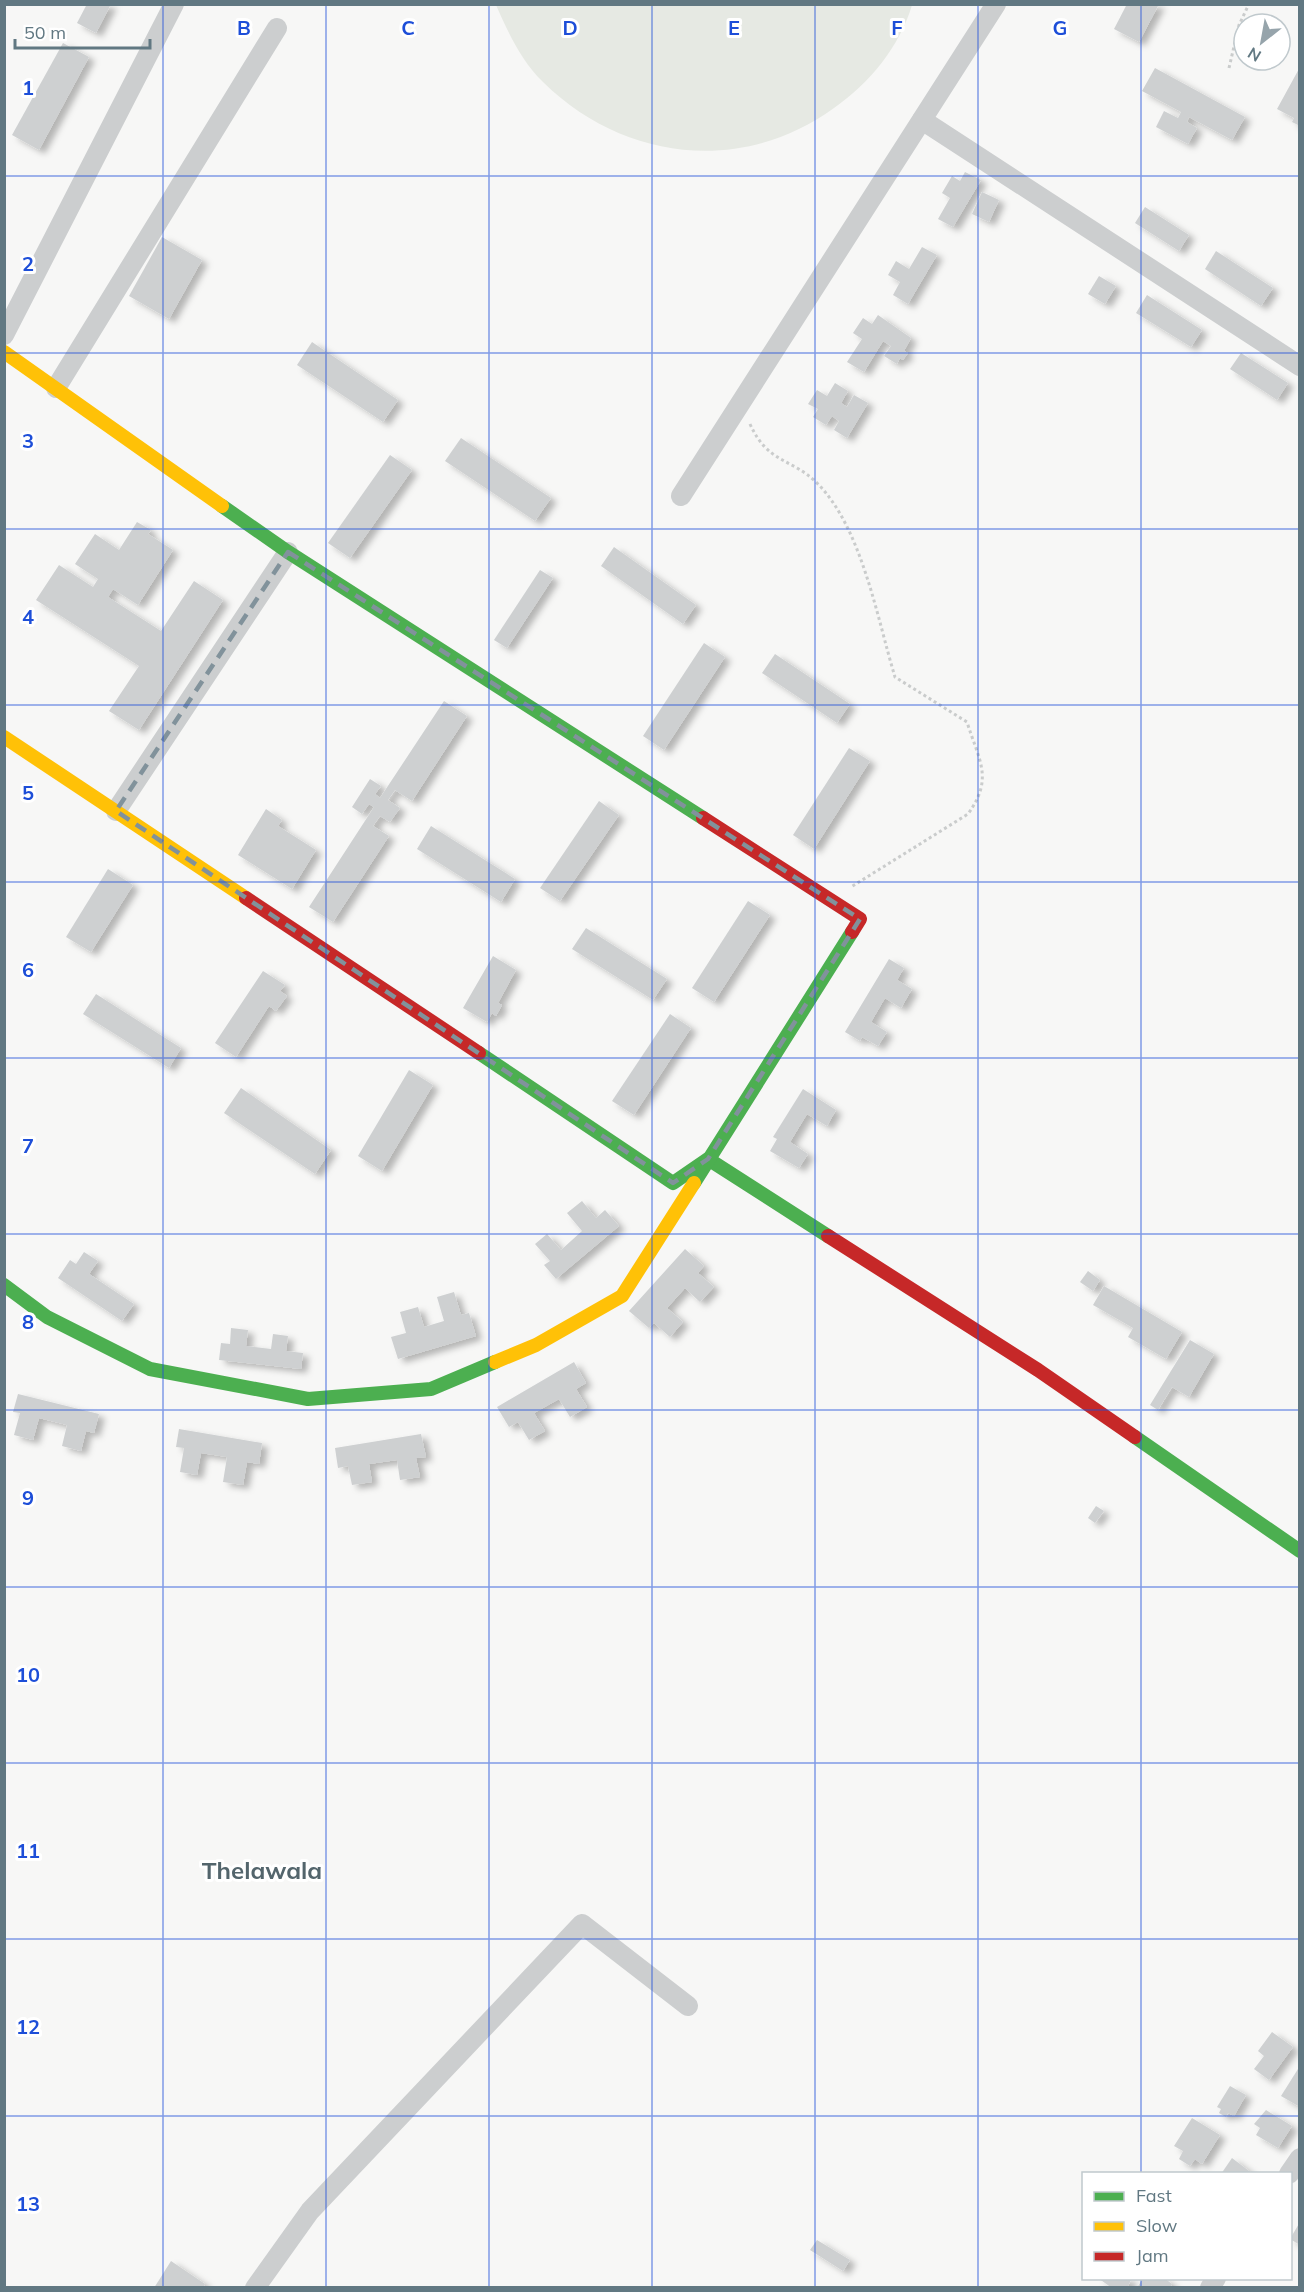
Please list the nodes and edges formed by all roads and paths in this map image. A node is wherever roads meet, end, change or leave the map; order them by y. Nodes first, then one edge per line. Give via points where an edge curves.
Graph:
1 (174, 4) edge
2 (996, 4) edge
3 (1249, 4) edge
4 (277, 27) dead end
5 (1229, 68) dead end
6 (922, 120) junction
7 (4, 335) edge
8 (4, 352) edge
9 (1299, 366) edge
10 (56, 388) junction
11 (741, 403) junction
12 (681, 496) dead end
13 (288, 552) junction
14 (4, 737) edge
15 (116, 811) junction
16 (830, 900) junction
17 (708, 1160) junction
18 (4, 1285) edge
19 (1299, 1551) edge
20 (688, 2006) dead end
21 (1299, 2158) edge
22 (1290, 2172) edge
23 (255, 2288) edge

1 - 7 street
2 - 6 street
3 - 5 path via 1239,25
4 - 10 street
6 - 9 street
6 - 11 street
8 - 10 street
10 - 13 street
11 - 12 street
11 - 16 path via 767,451 817,483 841,518 860,559 895,677 967,722 983,775 981,796 968,814
13 - 15 street
13 - 16 street
14 - 15 street
15 - 17 street via 673,1183
16 - 17 street via 860,919
17 - 18 street via 622,1296 536,1345 431,1389 308,1399 150,1370 47,1317
17 - 19 street via 1038,1370
20 - 23 street via 582,1924 310,2211
21 - 22 street

